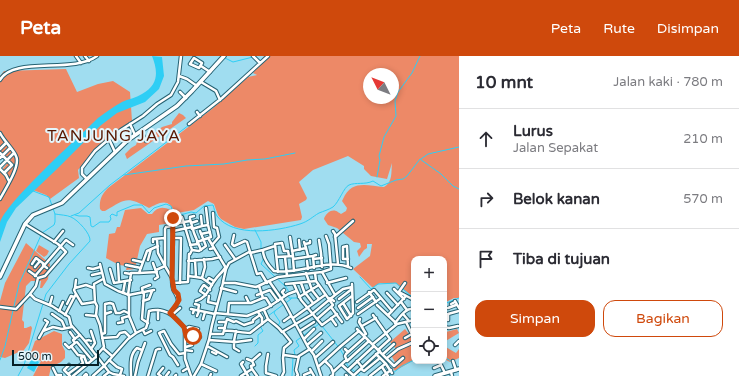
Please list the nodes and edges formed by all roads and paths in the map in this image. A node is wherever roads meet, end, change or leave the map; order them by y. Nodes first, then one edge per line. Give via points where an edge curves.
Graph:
1 (76, 56) edge
2 (85, 56) edge
3 (96, 56) edge
4 (181, 56) edge
5 (224, 56) edge
6 (253, 56) edge
7 (268, 56) edge
8 (89, 61) junction
9 (81, 63) junction
10 (260, 63) junction
11 (201, 66) junction
12 (247, 71) dead end
13 (210, 72) junction
14 (248, 74) junction
15 (179, 76) junction
16 (0, 80) edge
17 (201, 82) junction
18 (197, 86) junction
19 (180, 92) dead end
20 (186, 98) junction
21 (220, 100) junction
22 (197, 112) dead end
23 (200, 116) junction
24 (130, 124) junction
25 (189, 124) dead end
26 (141, 131) junction
27 (0, 133) edge
28 (135, 135) junction
29 (109, 139) junction
30 (146, 141) dead end
31 (6, 143) junction
32 (0, 148) edge
33 (10, 148) junction
34 (115, 152) junction
35 (0, 153) edge
36 (14, 153) junction
37 (3, 156) junction
38 (0, 158) edge
39 (17, 159) junction
40 (8, 160) junction
41 (12, 164) junction
42 (0, 168) edge
43 (4, 173) junction
44 (10, 179) junction
45 (87, 179) junction
46 (0, 199) edge
47 (206, 208) dead end
48 (213, 213) dead end
49 (194, 216) dead end
50 (201, 216) dead end
51 (197, 221) dead end
52 (353, 221) dead end
53 (191, 222) junction
54 (184, 223) junction
55 (25, 224) junction
56 (173, 226) junction
57 (202, 226) junction
58 (209, 227) junction
59 (192, 228) junction
60 (186, 229) junction
61 (63, 231) dead end
62 (173, 231) junction
63 (210, 232) junction
64 (333, 232) dead end
65 (194, 233) junction
66 (187, 235) junction
67 (234, 235) dead end
68 (326, 236) dead end
69 (290, 237) dead end
70 (334, 237) junction
71 (166, 238) junction
72 (173, 238) junction
73 (208, 238) junction
74 (158, 239) junction
75 (203, 240) junction
76 (299, 240) dead end
77 (319, 240) dead end
78 (310, 241) dead end
79 (54, 242) junction
80 (153, 242) dead end
81 (197, 243) junction
82 (212, 244) junction
83 (73, 245) dead end
84 (190, 245) junction
85 (225, 245) dead end
86 (60, 246) junction
87 (158, 246) junction
88 (275, 246) junction
89 (214, 248) junction
90 (306, 248) junction
91 (151, 249) junction
92 (192, 250) junction
93 (201, 250) junction
94 (210, 250) dead end
95 (262, 250) junction
96 (300, 250) junction
97 (292, 251) junction
98 (250, 253) junction
99 (308, 256) junction
100 (220, 257) junction
101 (277, 257) junction
102 (285, 257) junction
103 (292, 257) junction
104 (314, 257) junction
105 (322, 258) junction
106 (235, 259) junction
107 (348, 259) junction
108 (133, 260) dead end
109 (148, 260) dead end
110 (194, 260) junction
111 (204, 260) junction
112 (40, 261) junction
113 (188, 261) junction
114 (307, 261) dead end
115 (142, 262) junction
116 (153, 263) dead end
117 (32, 264) dead end
118 (44, 264) junction
119 (118, 264) dead end
120 (338, 264) junction
121 (126, 265) dead end
122 (330, 265) junction
123 (165, 266) junction
124 (35, 267) dead end
125 (322, 267) junction
126 (47, 268) dead end
127 (88, 268) dead end
128 (140, 268) junction
129 (226, 268) junction
130 (314, 268) junction
131 (110, 269) dead end
132 (307, 269) junction
133 (29, 271) dead end
134 (156, 271) junction
135 (294, 271) junction
136 (101, 272) junction
137 (278, 272) junction
138 (286, 272) junction
139 (322, 272) junction
140 (125, 273) dead end
141 (139, 273) junction
142 (315, 273) junction
143 (131, 274) junction
144 (306, 274) junction
145 (92, 275) dead end
146 (188, 276) junction
147 (196, 276) junction
148 (287, 276) junction
149 (0, 277) edge
150 (36, 277) junction
151 (172, 278) junction
152 (202, 278) junction
153 (346, 278) dead end
154 (103, 279) junction
155 (155, 279) dead end
156 (76, 280) dead end
157 (131, 280) junction
158 (214, 281) junction
159 (316, 281) junction
160 (119, 282) junction
161 (125, 282) junction
162 (207, 282) junction
163 (268, 282) junction
164 (308, 282) junction
165 (173, 283) junction
166 (180, 283) junction
167 (223, 283) junction
168 (301, 283) junction
169 (327, 283) junction
170 (405, 283) dead end
171 (286, 284) dead end
172 (294, 284) junction
173 (150, 285) dead end
174 (319, 285) junction
175 (212, 286) junction
176 (259, 286) junction
177 (352, 286) junction
178 (75, 288) junction
179 (94, 288) junction
180 (221, 288) junction
181 (210, 290) junction
182 (284, 290) dead end
183 (312, 290) junction
184 (394, 290) dead end
185 (296, 291) junction
186 (236, 292) dead end
187 (369, 292) junction
188 (75, 293) junction
189 (123, 293) junction
190 (144, 293) junction
191 (262, 293) junction
192 (387, 293) dead end
193 (398, 293) junction
194 (30, 294) junction
195 (305, 294) junction
196 (325, 294) junction
197 (129, 295) junction
198 (288, 295) junction
199 (335, 295) junction
200 (72, 296) junction
201 (207, 296) junction
202 (257, 296) dead end
203 (352, 296) junction
204 (406, 296) junction
205 (52, 297) dead end
206 (299, 297) junction
207 (373, 297) junction
208 (246, 298) dead end
209 (264, 298) junction
210 (381, 298) junction
211 (411, 298) edge
212 (282, 299) junction
213 (319, 299) junction
214 (330, 299) junction
215 (339, 299) dead end
216 (143, 301) junction
217 (278, 301) junction
218 (334, 301) dead end
219 (402, 301) junction
220 (63, 302) dead end
221 (96, 302) junction
222 (357, 302) dead end
223 (249, 303) junction
224 (313, 303) junction
225 (343, 303) junction
226 (377, 303) junction
227 (455, 303) junction
228 (50, 304) junction
229 (67, 304) dead end
230 (217, 304) junction
231 (451, 304) dead end
232 (398, 305) junction
233 (271, 306) junction
234 (0, 307) edge
235 (331, 307) junction
236 (180, 308) dead end
237 (306, 308) junction
238 (358, 308) dead end
239 (411, 308) edge
240 (448, 308) dead end
241 (158, 310) junction
242 (264, 310) junction
243 (407, 310) junction
244 (59, 311) junction
245 (198, 311) junction
246 (392, 311) junction
247 (459, 311) edge
248 (111, 312) dead end
249 (205, 312) junction
250 (258, 312) junction
251 (215, 313) junction
252 (228, 313) junction
253 (52, 314) dead end
254 (105, 314) junction
255 (171, 314) junction
256 (193, 314) dead end
257 (312, 314) junction
258 (336, 314) junction
259 (358, 314) dead end
260 (403, 314) junction
261 (65, 315) junction
262 (86, 315) dead end
263 (129, 315) junction
264 (260, 315) junction
265 (373, 315) dead end
266 (388, 315) junction
267 (96, 316) junction
268 (197, 316) dead end
269 (351, 316) junction
270 (292, 317) junction
271 (331, 318) junction
272 (376, 318) junction
273 (158, 319) dead end
274 (268, 319) junction
275 (317, 319) junction
276 (360, 319) dead end
277 (46, 320) dead end
278 (203, 320) dead end
279 (411, 320) edge
280 (447, 320) edge
281 (284, 321) dead end
282 (407, 321) junction
283 (56, 322) dead end
284 (219, 322) dead end
285 (226, 322) junction
286 (314, 322) dead end
287 (342, 322) dead end
288 (118, 323) dead end
289 (148, 323) junction
290 (262, 324) junction
291 (296, 324) junction
292 (396, 324) junction
293 (46, 325) junction
294 (336, 325) dead end
295 (72, 326) junction
296 (362, 326) junction
297 (458, 326) dead end
298 (51, 327) junction
299 (58, 328) junction
300 (65, 328) junction
301 (219, 328) dead end
302 (357, 328) dead end
303 (447, 328) edge
304 (185, 329) junction
305 (198, 329) dead end
306 (224, 329) junction
307 (314, 329) dead end
308 (43, 330) junction
309 (143, 330) junction
310 (151, 331) dead end
311 (236, 331) junction
312 (300, 331) junction
313 (70, 332) dead end
314 (91, 332) dead end
315 (283, 332) junction
316 (359, 332) junction
317 (136, 333) junction
318 (321, 333) dead end
319 (102, 334) junction
320 (211, 334) junction
321 (386, 334) junction
322 (80, 335) junction
323 (186, 336) junction
324 (364, 336) junction
325 (130, 337) junction
326 (303, 337) junction
327 (39, 338) dead end
328 (102, 338) junction
329 (200, 338) dead end
330 (404, 338) dead end
331 (75, 339) junction
332 (210, 340) junction
333 (251, 340) dead end
334 (459, 340) edge
335 (85, 341) junction
336 (91, 341) dead end
337 (234, 341) junction
338 (322, 341) dead end
339 (369, 341) junction
340 (333, 342) dead end
341 (75, 343) junction
342 (145, 343) dead end
343 (411, 343) edge
344 (65, 344) dead end
345 (394, 344) dead end
346 (307, 345) junction
347 (374, 345) junction
348 (455, 345) dead end
349 (71, 346) junction
350 (192, 346) dead end
351 (207, 346) junction
352 (356, 346) junction
353 (91, 349) junction
354 (104, 349) junction
355 (160, 349) dead end
356 (345, 349) dead end
357 (142, 350) junction
358 (185, 350) junction
359 (311, 350) junction
360 (359, 350) junction
361 (379, 350) junction
362 (192, 351) dead end
363 (239, 351) dead end
364 (212, 352) dead end
365 (217, 352) junction
366 (348, 352) junction
367 (179, 354) junction
368 (260, 354) dead end
369 (268, 354) dead end
370 (376, 354) junction
371 (383, 354) junction
372 (284, 355) junction
373 (84, 356) junction
374 (97, 356) junction
375 (112, 356) junction
376 (295, 356) junction
377 (173, 357) junction
378 (227, 357) dead end
379 (315, 358) junction
380 (403, 358) dead end
381 (247, 359) dead end
382 (384, 359) junction
383 (92, 360) junction
384 (109, 360) junction
385 (252, 360) junction
386 (325, 361) junction
387 (345, 361) dead end
388 (357, 361) junction
389 (453, 361) dead end
390 (243, 362) dead end
391 (87, 364) junction
392 (201, 364) junction
393 (385, 364) junction
394 (69, 365) dead end
395 (178, 365) dead end
396 (342, 365) junction
397 (441, 365) joint
398 (104, 366) junction
399 (318, 367) junction
400 (382, 367) junction
401 (53, 368) dead end
402 (162, 368) dead end
403 (188, 368) junction
404 (349, 368) junction
405 (362, 368) junction
406 (434, 368) dead end
407 (252, 369) junction
408 (458, 370) edge
409 (183, 371) dead end
410 (216, 371) dead end
411 (109, 372) junction
412 (246, 372) junction
413 (333, 372) junction
414 (76, 373) junction
415 (445, 373) junction
416 (158, 374) edge
417 (304, 374) dead end
418 (451, 374) edge
419 (70, 375) edge
420 (120, 375) edge
421 (271, 375) edge
422 (355, 375) edge
423 (387, 375) edge
424 (441, 375) edge
425 (57, 376) edge
426 (61, 376) edge
427 (79, 376) edge
428 (93, 376) edge
429 (104, 376) edge
430 (124, 376) edge
431 (131, 376) edge
432 (135, 376) edge
433 (148, 376) edge
434 (192, 376) edge
435 (241, 376) edge
436 (248, 376) edge
437 (257, 376) edge
438 (276, 376) edge
439 (282, 376) edge
440 (298, 376) edge
441 (314, 376) edge
442 (321, 376) edge
443 (331, 376) edge
444 (370, 376) edge
445 (383, 376) edge
446 (435, 376) edge

1 - 9 street
2 - 8 street
3 - 8 street
4 - 15 street
5 - 13 main road
6 - 10 street
7 - 10 street
8 - 9 street
9 - 16 street via 21,67 6,73
10 - 14 street
11 - 11 street via 198,68 190,64 194,58 202,62
11 - 13 street
12 - 14 street
13 - 17 main road
14 - 21 street
15 - 18 street
15 - 24 street via 171,95
17 - 18 main road
17 - 21 street via 216,91
18 - 20 main road
19 - 20 street
20 - 26 main road
21 - 23 street
22 - 23 street
23 - 25 street
24 - 28 street
24 - 29 street
26 - 28 main road
26 - 30 street
27 - 31 street
28 - 34 main road
29 - 34 street
29 - 45 street via 82,167
31 - 32 street
31 - 33 street
33 - 36 street
33 - 37 street
34 - 45 main road
35 - 37 street
36 - 39 street
36 - 40 street
37 - 38 street
37 - 40 street
39 - 41 street
39 - 44 street
40 - 41 street
40 - 42 street
41 - 43 street
42 - 43 street
43 - 44 street
44 - 46 street
45 - 55 main road via 62,203 32,216
47 - 58 street
48 - 82 street via 214,227 217,228 219,237
49 - 53 street via 190,217
50 - 57 street
51 - 53 street
52 - 70 street
53 - 54 street
53 - 59 street
54 - 56 street
54 - 56 street via 183,217 173,218
54 - 60 street
55 - 79 street
55 - 149 main road
56 - 62 street
56 - 71 street via 165,228
57 - 58 street
57 - 59 street
58 - 63 street
59 - 60 street
59 - 65 street
60 - 62 street
60 - 66 street
61 - 79 street
62 - 72 street
63 - 73 street via 212,237
63 - 75 street via 200,232
64 - 70 street
65 - 66 street
65 - 81 street
66 - 84 street
67 - 98 street via 233,246 246,241
68 - 122 street
69 - 97 street
70 - 120 street
71 - 74 street
71 - 123 street
72 - 151 street
72 - 166 street via 181,238
73 - 75 street
73 - 82 street
74 - 80 street
74 - 87 street
75 - 81 street
75 - 93 street via 206,246
76 - 96 street
77 - 105 street
78 - 90 street via 305,243
79 - 86 street
81 - 84 street
81 - 93 street
82 - 89 street
83 - 86 street via 66,240
84 - 92 street
85 - 106 street
86 - 118 street
86 - 150 street via 66,253 45,276
87 - 91 street
87 - 123 street via 158,253
88 - 95 street
88 - 101 street
88 - 103 street via 282,243 284,250 288,250
89 - 94 street
89 - 100 street
90 - 96 street
90 - 99 street
91 - 109 street
91 - 115 street via 147,251
92 - 93 street
92 - 113 street
95 - 98 street
95 - 137 street via 272,270
96 - 97 street
97 - 103 street
98 - 106 street
98 - 163 street via 257,274 261,273
99 - 103 street
99 - 104 street
100 - 111 street
100 - 129 street
101 - 102 street
101 - 137 street
102 - 103 street
102 - 138 street
103 - 135 street
104 - 105 street
104 - 130 street
105 - 125 street
106 - 129 street
107 - 107 street via 347,246 343,247 343,259
107 - 120 street via 350,268
108 - 115 street
110 - 111 street
110 - 113 street
110 - 147 street
111 - 152 street
112 - 117 street via 36,258
112 - 118 street
112 - 124 street
113 - 146 street
114 - 132 street
115 - 128 street
116 - 134 street
118 - 126 street
118 - 150 street
119 - 160 street
120 - 122 street
121 - 128 street
122 - 125 street
122 - 139 street via 330,270
123 - 134 street
123 - 151 street
125 - 130 street
127 - 136 street via 100,266
128 - 141 street
129 - 158 street
129 - 167 street
130 - 132 street
131 - 160 street via 113,283
132 - 135 street
132 - 144 street
133 - 150 street
134 - 141 street
134 - 155 street via 158,277
135 - 138 street
136 - 145 street
136 - 154 street
137 - 138 street
138 - 148 street
139 - 142 street
139 - 169 street
140 - 143 street
141 - 143 street
142 - 144 street
142 - 159 street
143 - 157 street
144 - 148 street
144 - 164 street
146 - 147 street
146 - 166 street via 188,283
147 - 152 street
148 - 163 street
150 - 194 street via 36,286
151 - 165 street
152 - 162 street
153 - 169 street
154 - 179 street via 94,284
154 - 189 street via 105,284
156 - 178 street
157 - 161 street
157 - 197 street
158 - 162 street via 209,278
158 - 175 street
159 - 164 street
159 - 174 street
160 - 161 street
161 - 189 street
162 - 175 street
163 - 176 street
163 - 212 street
164 - 168 street
164 - 183 street
165 - 166 street
165 - 255 street via 178,301
167 - 176 street
167 - 180 street
168 - 172 street
168 - 195 street
169 - 199 street
170 - 193 street
171 - 172 street
172 - 185 street
173 - 190 street via 142,288
174 - 183 street
174 - 196 street
175 - 181 street
176 - 191 street
177 - 199 street via 343,288
177 - 203 street
177 - 215 street
178 - 179 street
178 - 188 street
179 - 221 street
180 - 186 street
180 - 230 street
181 - 201 street
181 - 201 street via 204,285 200,290
182 - 198 street via 282,292
183 - 195 street
183 - 213 street
184 - 193 street
185 - 198 street
185 - 206 street
187 - 207 street
187 - 210 street via 374,290
187 - 222 street
188 - 200 street
188 - 221 street via 83,304
189 - 197 street
190 - 197 street
190 - 216 street
190 - 216 street via 153,291 149,299
191 - 202 street
191 - 209 street
191 - 217 street via 270,290
192 - 232 street
193 - 204 street
193 - 219 street
194 - 228 street
194 - 234 street via 18,308 13,310
195 - 206 street
195 - 224 street
196 - 213 street
196 - 214 street
197 - 263 street
198 - 212 street
199 - 214 street
200 - 229 street
200 - 261 street
201 - 230 street via 208,302
201 - 245 street via 195,302 199,305
203 - 225 street
203 - 269 street
204 - 211 street
204 - 219 street
205 - 228 street
206 - 237 street
207 - 226 street
207 - 238 street
208 - 223 street
209 - 223 street
209 - 233 street
210 - 226 street
210 - 246 street
212 - 217 street
212 - 270 street
213 - 224 street
214 - 218 street
214 - 235 street via 333,305
214 - 257 street
216 - 289 street via 142,319
217 - 233 street
219 - 232 street
219 - 243 street
220 - 244 street
221 - 267 street
223 - 252 street via 229,303
224 - 237 street
225 - 269 street
225 - 269 street via 339,306 347,319
226 - 259 street
226 - 266 street
227 - 231 street
227 - 240 street
227 - 247 street
228 - 244 street
230 - 251 street
232 - 246 street
233 - 242 street
235 - 258 street
235 - 275 street
236 - 255 street
237 - 257 street
237 - 270 street
239 - 243 street
241 - 255 street
241 - 273 street
241 - 289 street via 148,311
242 - 250 street
242 - 274 street
243 - 260 street
244 - 261 street
245 - 249 street
245 - 256 street via 192,309
245 - 268 street
246 - 266 street
247 - 280 street via 448,314
248 - 254 street
249 - 251 street
249 - 278 street
250 - 252 street via 246,316
250 - 264 street
251 - 252 street
251 - 320 street
253 - 300 street via 62,321
254 - 263 street via 105,305 111,303 116,313 124,311
254 - 319 street via 105,333
255 - 304 street
257 - 275 street
257 - 291 street
258 - 271 street
258 - 287 street
260 - 282 street
260 - 292 street
261 - 295 street
262 - 267 street
263 - 288 street via 122,318 123,322
263 - 317 street
264 - 285 street via 253,319 253,322 244,325 227,319
264 - 290 street
265 - 272 street
266 - 292 street
267 - 319 street
270 - 281 street
270 - 291 street
271 - 275 street via 323,325
271 - 294 street
272 - 296 street
272 - 321 street
274 - 290 street
274 - 315 street
276 - 296 street
277 - 293 street
279 - 282 street
282 - 292 street
282 - 330 street via 412,334
283 - 299 street
284 - 285 street
285 - 306 street
286 - 312 street
289 - 309 street
290 - 311 street via 250,333
291 - 312 street
291 - 315 street
292 - 321 street
293 - 298 street
293 - 308 street
295 - 300 street
295 - 322 street
296 - 324 street via 366,334
297 - 303 street
298 - 299 street
298 - 308 street
299 - 300 street
301 - 306 street
302 - 316 street
304 - 305 street
304 - 323 street
306 - 311 street
306 - 320 street via 222,334
307 - 326 street
308 - 327 street
309 - 310 street via 145,334
309 - 317 street
311 - 337 street
312 - 326 street
313 - 331 street
314 - 353 street via 95,343
315 - 372 street via 291,342 284,347
316 - 324 street
316 - 386 street
317 - 325 street
318 - 346 street
319 - 328 street
320 - 332 street
321 - 347 street
321 - 361 street via 390,339
322 - 331 street
322 - 335 street
323 - 329 street
323 - 358 street
324 - 339 street
324 - 352 street
325 - 328 street via 125,332 118,336
325 - 375 street
326 - 346 street
328 - 354 street
331 - 341 street
332 - 337 street
332 - 351 street
333 - 337 street
334 - 348 street
335 - 336 street
335 - 353 street
337 - 363 street via 234,348
338 - 359 street
339 - 347 street
339 - 360 street
340 - 379 street
341 - 349 street
341 - 383 street via 78,342
342 - 357 street
343 - 382 street
344 - 349 street via 68,348
345 - 371 street
346 - 359 street
347 - 361 street
347 - 388 street
349 - 373 street via 78,355
350 - 358 street
351 - 365 street
351 - 392 street
352 - 360 street
352 - 366 street
353 - 374 street
354 - 374 street
354 - 375 street
355 - 433 street via 156,350
356 - 366 street
357 - 431 street via 134,350 130,361
357 - 432 street
358 - 362 street
358 - 367 street
358 - 403 street
359 - 376 street
359 - 379 street
360 - 366 street via 347,361 345,356
361 - 370 street
361 - 371 street
364 - 365 street
365 - 378 street
367 - 377 street
367 - 377 street via 164,331 160,332 170,356
368 - 385 street
369 - 421 street via 266,372
370 - 382 street
370 - 405 street
371 - 382 street
372 - 376 street
372 - 439 street
373 - 391 street
373 - 419 street via 81,358 83,363
374 - 383 street
374 - 398 street
375 - 384 street
376 - 440 street
377 - 395 street
379 - 399 street
380 - 382 street via 394,366
381 - 385 street
382 - 393 street
382 - 405 street via 364,371
383 - 391 street
384 - 398 street
384 - 420 street via 122,369
385 - 407 street
386 - 399 street
386 - 413 street
387 - 396 street
388 - 404 street
388 - 405 street
389 - 408 street
390 - 412 street via 241,364
391 - 414 street
392 - 410 street
392 - 434 street
393 - 400 street
393 - 423 street via 392,372
394 - 419 street via 64,369
396 - 404 street
396 - 413 street
397 - 406 street
397 - 415 street
398 - 411 street
398 - 428 street
399 - 442 street
400 - 423 street
400 - 444 street
401 - 425 street
402 - 416 street
403 - 409 street
403 - 434 street
404 - 422 street
405 - 422 street
407 - 412 street
407 - 437 street
408 - 418 main road
411 - 420 street
411 - 429 street
412 - 435 street
412 - 436 street
413 - 443 street via 334,375
414 - 419 street
414 - 427 street
415 - 418 main road
415 - 424 main road
417 - 441 street via 311,370
420 - 430 street
421 - 438 street
423 - 445 street
424 - 446 main road
425 - 426 street

